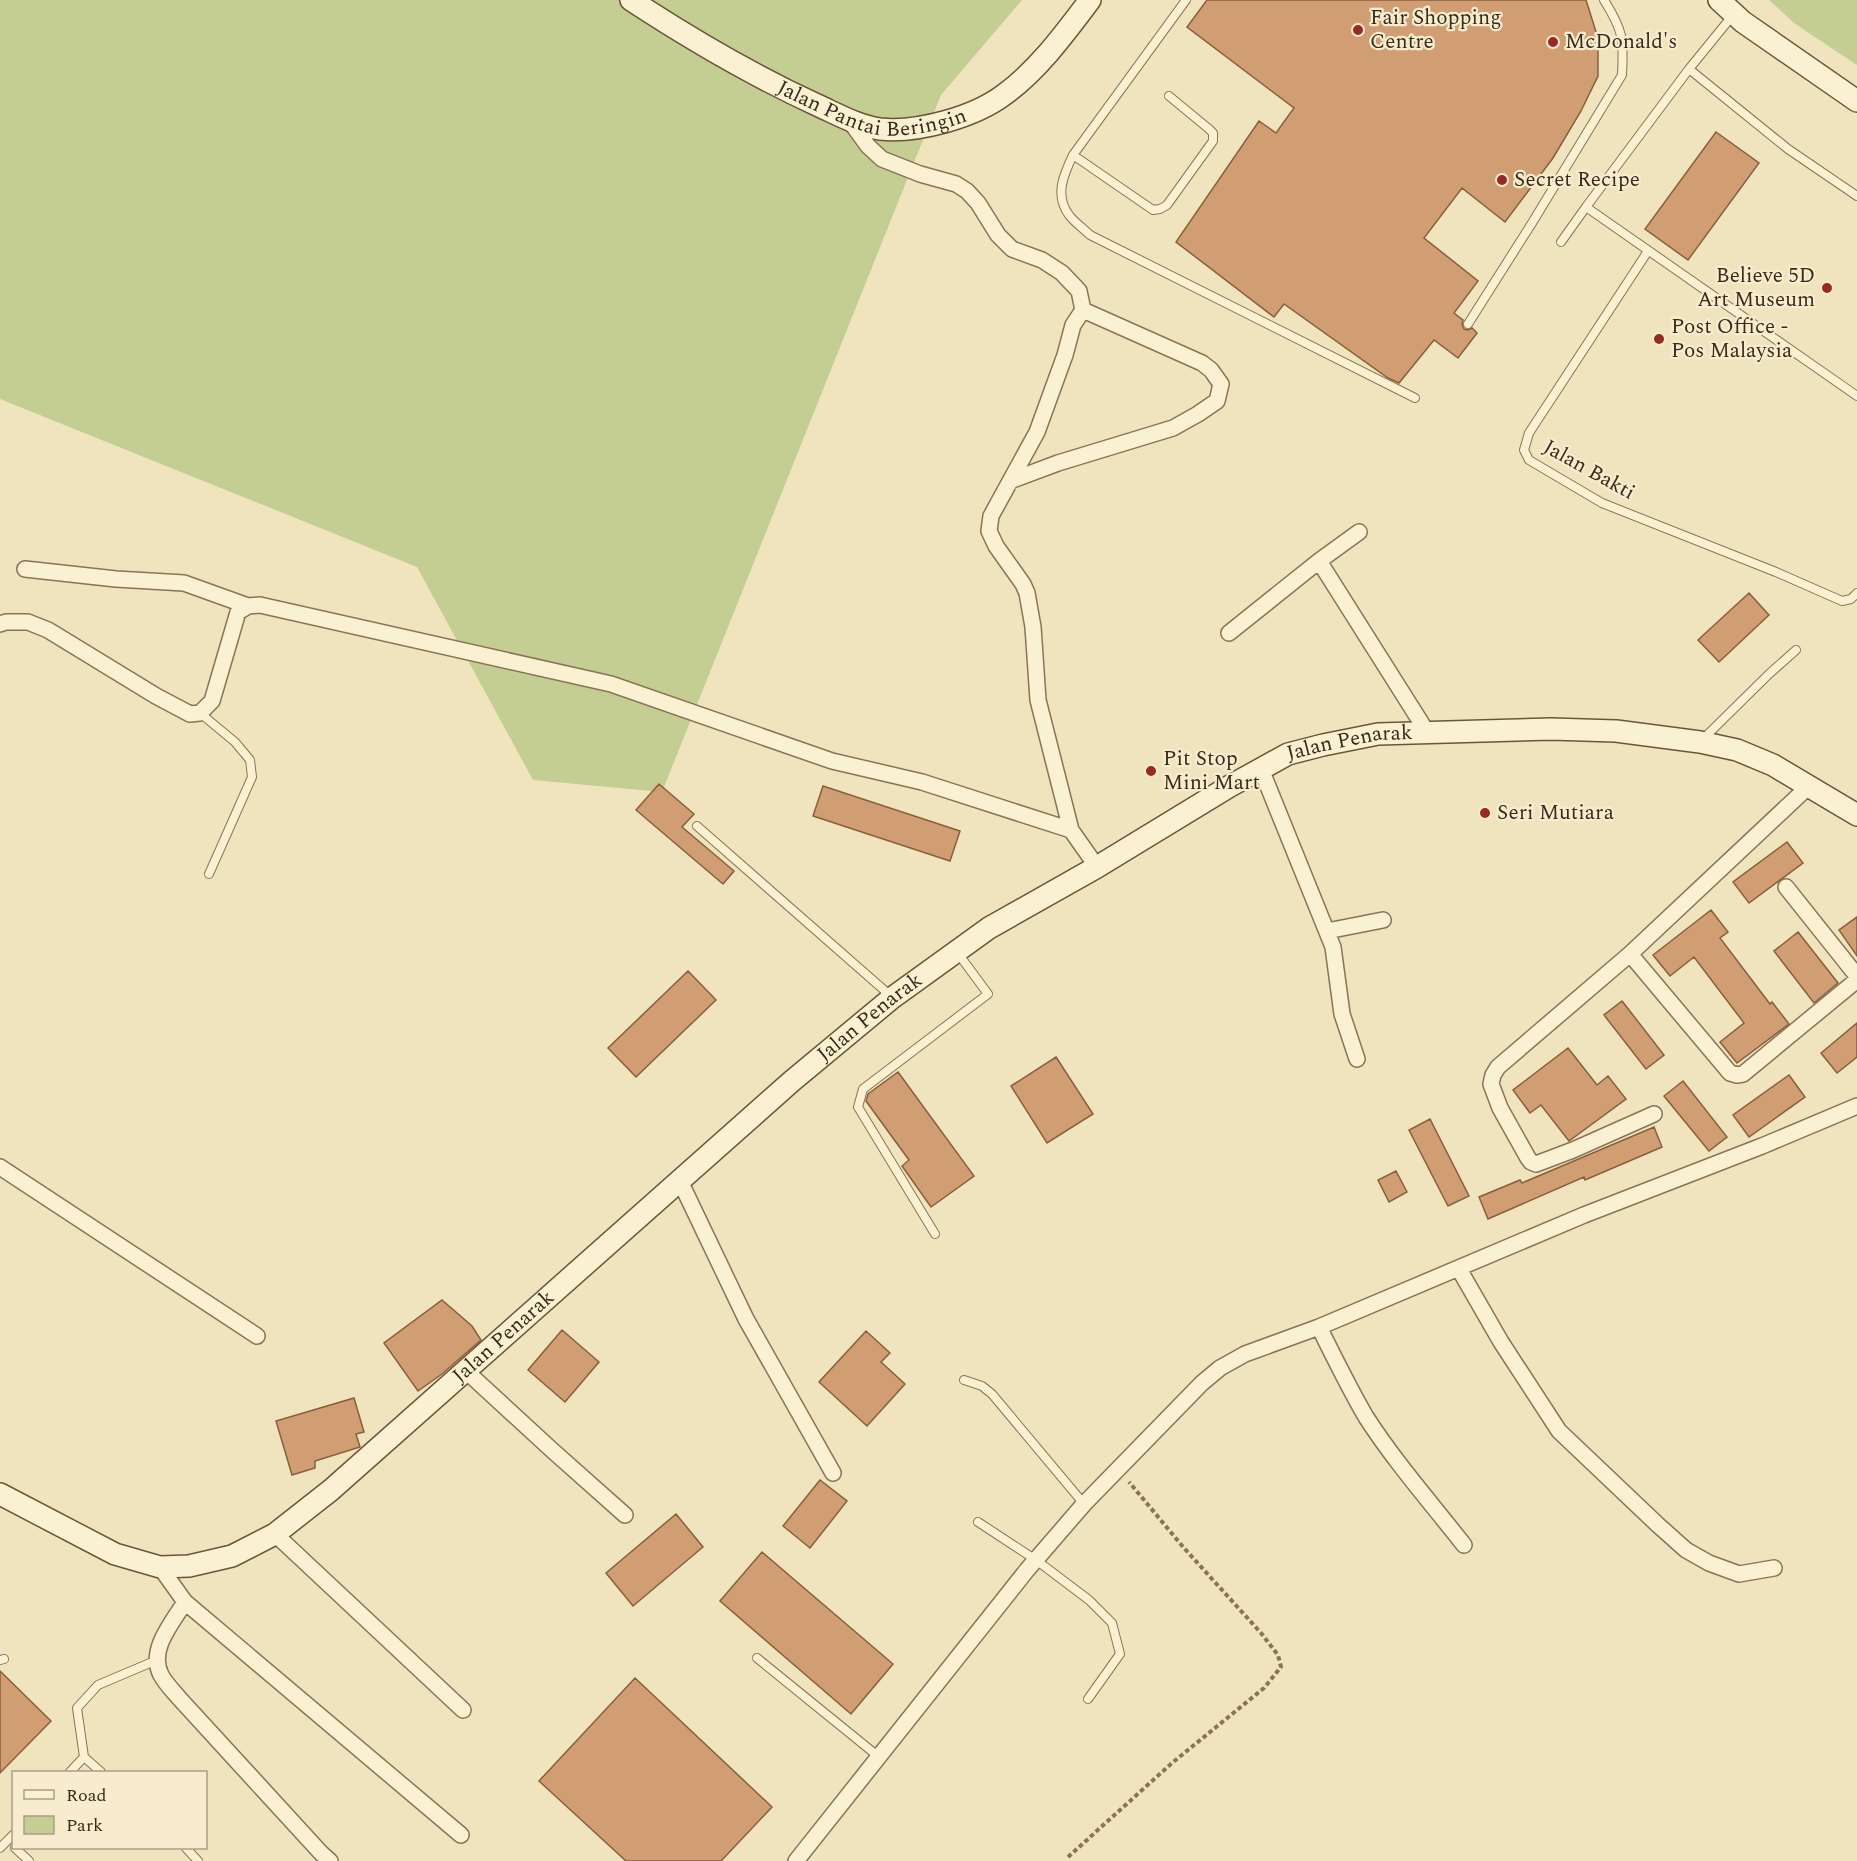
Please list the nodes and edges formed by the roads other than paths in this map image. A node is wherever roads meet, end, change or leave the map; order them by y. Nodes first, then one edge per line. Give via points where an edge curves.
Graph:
1 (631, 0) edge
2 (1090, 0) edge
3 (1186, 0) edge
4 (1604, 0) edge
5 (1726, 7) edge
6 (1689, 69) junction
7 (1169, 96) dead end
8 (1857, 101) edge
9 (850, 121) junction
10 (1073, 155) junction
11 (1857, 196) edge
12 (1586, 207) junction
13 (1561, 242) dead end
14 (1648, 251) junction
15 (1083, 310) junction
16 (1468, 324) dead end
17 (1857, 396) edge
18 (1415, 398) dead end
19 (1010, 481) junction
20 (1359, 532) dead end
21 (1319, 561) junction
22 (25, 569) dead end
23 (1857, 593) edge
24 (248, 606) junction
25 (0, 624) edge
26 (1229, 633) dead end
27 (1796, 650) dead end
28 (200, 713) junction
29 (1428, 732) junction
30 (1700, 742) junction
31 (1261, 769) junction
32 (1809, 786) junction
33 (1857, 815) edge
34 (697, 826) dead end
35 (1071, 830) junction
36 (1096, 867) junction
37 (209, 874) dead end
38 (1785, 887) dead end
39 (1383, 920) dead end
40 (1327, 931) junction
41 (956, 951) junction
42 (1630, 954) junction
43 (1857, 976) edge
44 (1857, 980) edge
45 (892, 998) junction
46 (1357, 1059) dead end
47 (1857, 1106) edge
48 (1654, 1114) dead end
49 (0, 1167) edge
50 (680, 1181) junction
51 (935, 1234) dead end
52 (1459, 1269) junction
53 (1319, 1327) junction
54 (257, 1336) dead end
55 (466, 1371) junction
56 (964, 1380) dead end
57 (833, 1473) dead end
58 (0, 1494) edge
59 (1084, 1504) junction
60 (626, 1515) dead end
61 (978, 1522) dead end
62 (275, 1534) junction
63 (1464, 1545) dead end
64 (1036, 1560) junction
65 (160, 1568) junction
66 (1774, 1568) dead end
67 (185, 1602) junction
68 (758, 1659) dead end
69 (157, 1660) junction
70 (1088, 1699) dead end
71 (462, 1710) dead end
72 (84, 1757) junction
73 (879, 1757) junction
74 (72, 1771) edge
75 (99, 1771) edge
76 (461, 1835) dead end
77 (12, 1845) edge
78 (0, 1848) edge
79 (16, 1849) edge
80 (187, 1849) edge
81 (798, 1860) edge
82 (29, 1861) edge
83 (198, 1861) edge
84 (330, 1861) edge

1 - 9 street, Jalan Pantai Beringin via 785,90
2 - 9 street, Jalan Pantai Beringin via 1030,72 1005,95 976,111 938,124 910,128 880,129
3 - 10 lane
4 - 16 lane via 1619,23 1624,48 1622,75
5 - 6 lane
5 - 8 street
6 - 11 lane via 1788,149
6 - 12 lane
7 - 10 lane via 1209,129 1213,141 1167,205 1153,210
9 - 15 street via 882,159 968,191 1012,249 1042,260 1062,273 1079,291
10 - 18 lane via 1061,180 1062,198 1068,215 1090,235
12 - 13 lane
12 - 14 lane
14 - 17 lane
14 - 23 lane, Jalan Bakti via 1529,433 1524,450 1529,460 1602,503 1842,601
15 - 19 street via 1073,325 1037,432
15 - 19 street via 1202,363 1221,384 1217,400 1173,428
19 - 35 street via 992,516 989,531 1027,593 1038,700
20 - 21 street
21 - 26 street
21 - 29 street
22 - 24 street via 184,583
24 - 28 street via 238,612 212,701
24 - 35 street via 260,605 611,684 832,761 922,782
25 - 28 street via 28,622 48,630 165,701 190,714
27 - 30 lane
28 - 37 lane via 235,741 250,760 252,777
29 - 30 street, Jalan Penarak via 1616,731
29 - 31 street, Jalan Penarak via 1378,734 1323,745 1288,754
30 - 32 street, Jalan Penarak via 1737,750
31 - 36 street, Jalan Penarak
31 - 40 street
32 - 33 street, Jalan Penarak
32 - 42 street
34 - 45 lane
35 - 36 street
36 - 41 street, Jalan Penarak
38 - 43 street
39 - 40 street
40 - 46 street via 1342,1014
41 - 45 street, Jalan Penarak
41 - 51 lane via 988,994 863,1089 858,1107
42 - 44 street via 1730,1073 1737,1075
42 - 48 street via 1498,1066 1491,1084 1528,1158 1536,1164
45 - 50 street, Jalan Penarak
47 - 52 street
49 - 54 street
50 - 55 street, Jalan Penarak
50 - 57 street via 746,1319
52 - 53 street
52 - 66 street via 1559,1431 1658,1526 1686,1550 1739,1574
53 - 59 street via 1245,1354 1220,1368
53 - 63 street via 1367,1417 1395,1459
55 - 60 street
55 - 62 street, Jalan Penarak via 332,1490
56 - 59 lane via 992,1394
58 - 65 street, Jalan Penarak via 115,1554
59 - 64 street
61 - 64 lane
62 - 65 street, Jalan Penarak via 232,1556
62 - 71 street
64 - 70 lane via 1089,1600 1112,1623 1120,1653
64 - 73 street
65 - 67 street
67 - 69 street via 160,1642
67 - 76 street
68 - 73 lane
69 - 72 lane via 98,1685 77,1708
69 - 84 street via 161,1675 179,1698
72 - 74 lane
72 - 75 lane
73 - 81 street
77 - 78 lane
79 - 82 lane
80 - 83 lane

